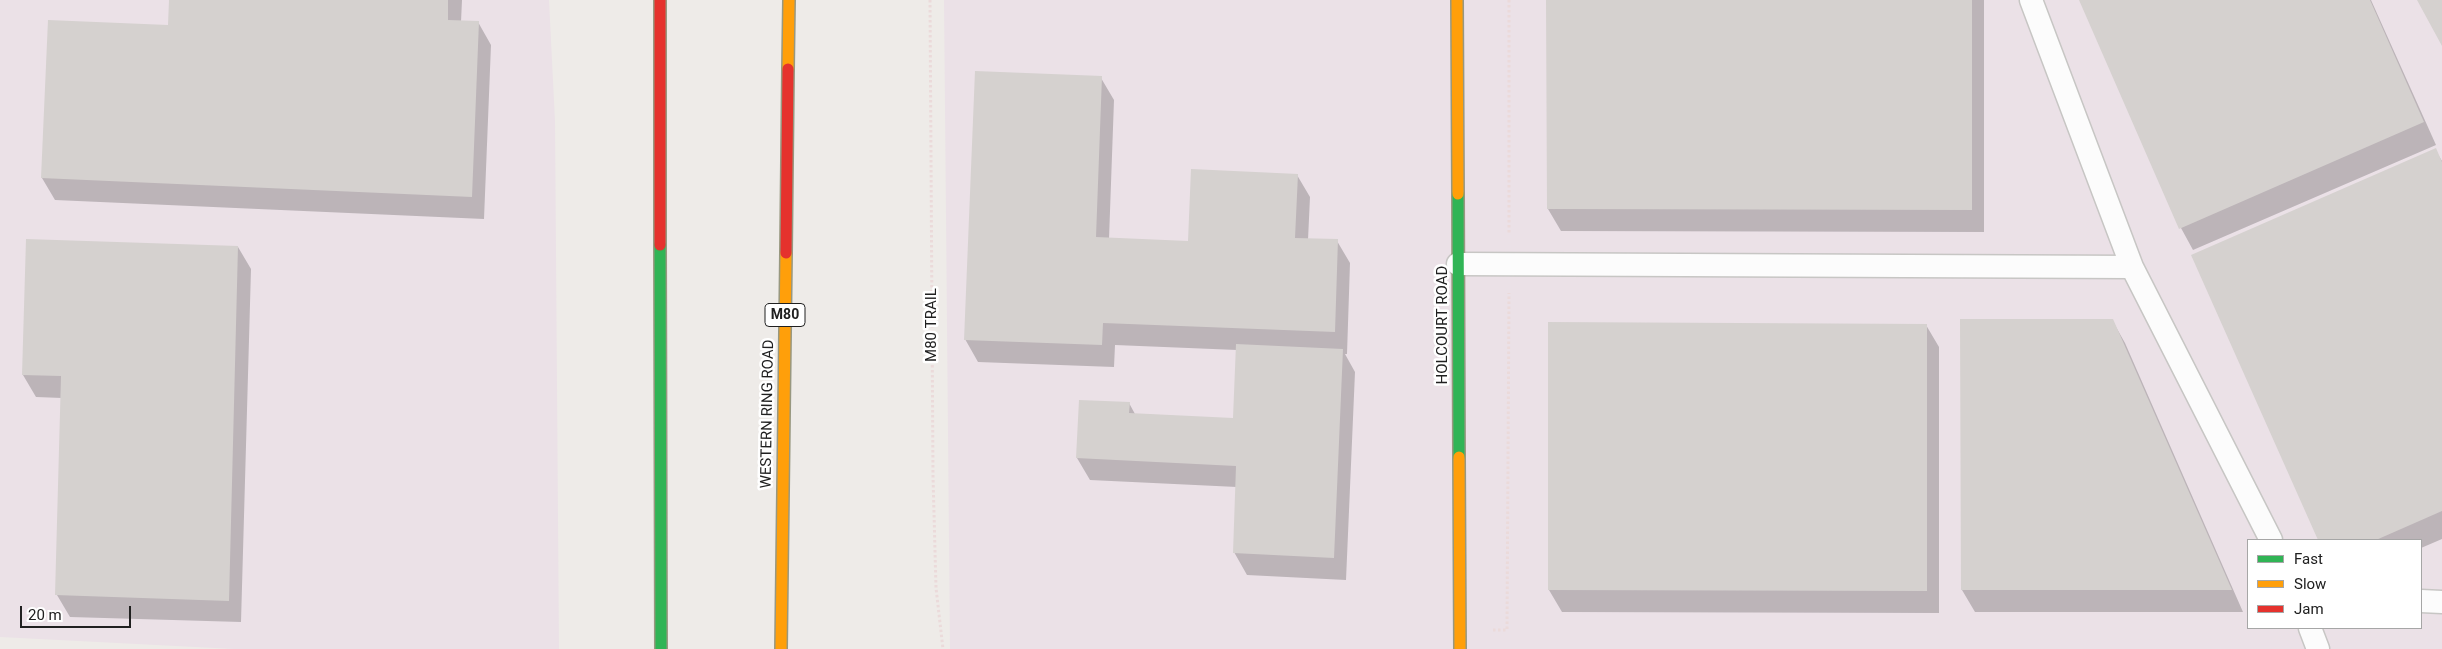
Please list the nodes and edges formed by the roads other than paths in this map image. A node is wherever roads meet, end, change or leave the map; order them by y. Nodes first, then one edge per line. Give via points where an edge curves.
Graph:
1 (660, 0) edge
2 (789, 0) edge
3 (1457, 0) edge
4 (2031, 0) edge
5 (1458, 264) junction
6 (2132, 266) junction
7 (2269, 539) edge
8 (2422, 601) edge
9 (2442, 602) edge
10 (2310, 629) edge
11 (661, 649) edge
12 (781, 649) edge
13 (1460, 649) edge
14 (2318, 649) edge

1 - 11 main road
2 - 12 main road, WESTERN RING ROAD / M80
3 - 5 main road, HOLCOURT ROAD
4 - 6 lane
5 - 6 lane
5 - 13 main road, HOLCOURT ROAD
6 - 7 lane
8 - 9 lane
10 - 14 lane

